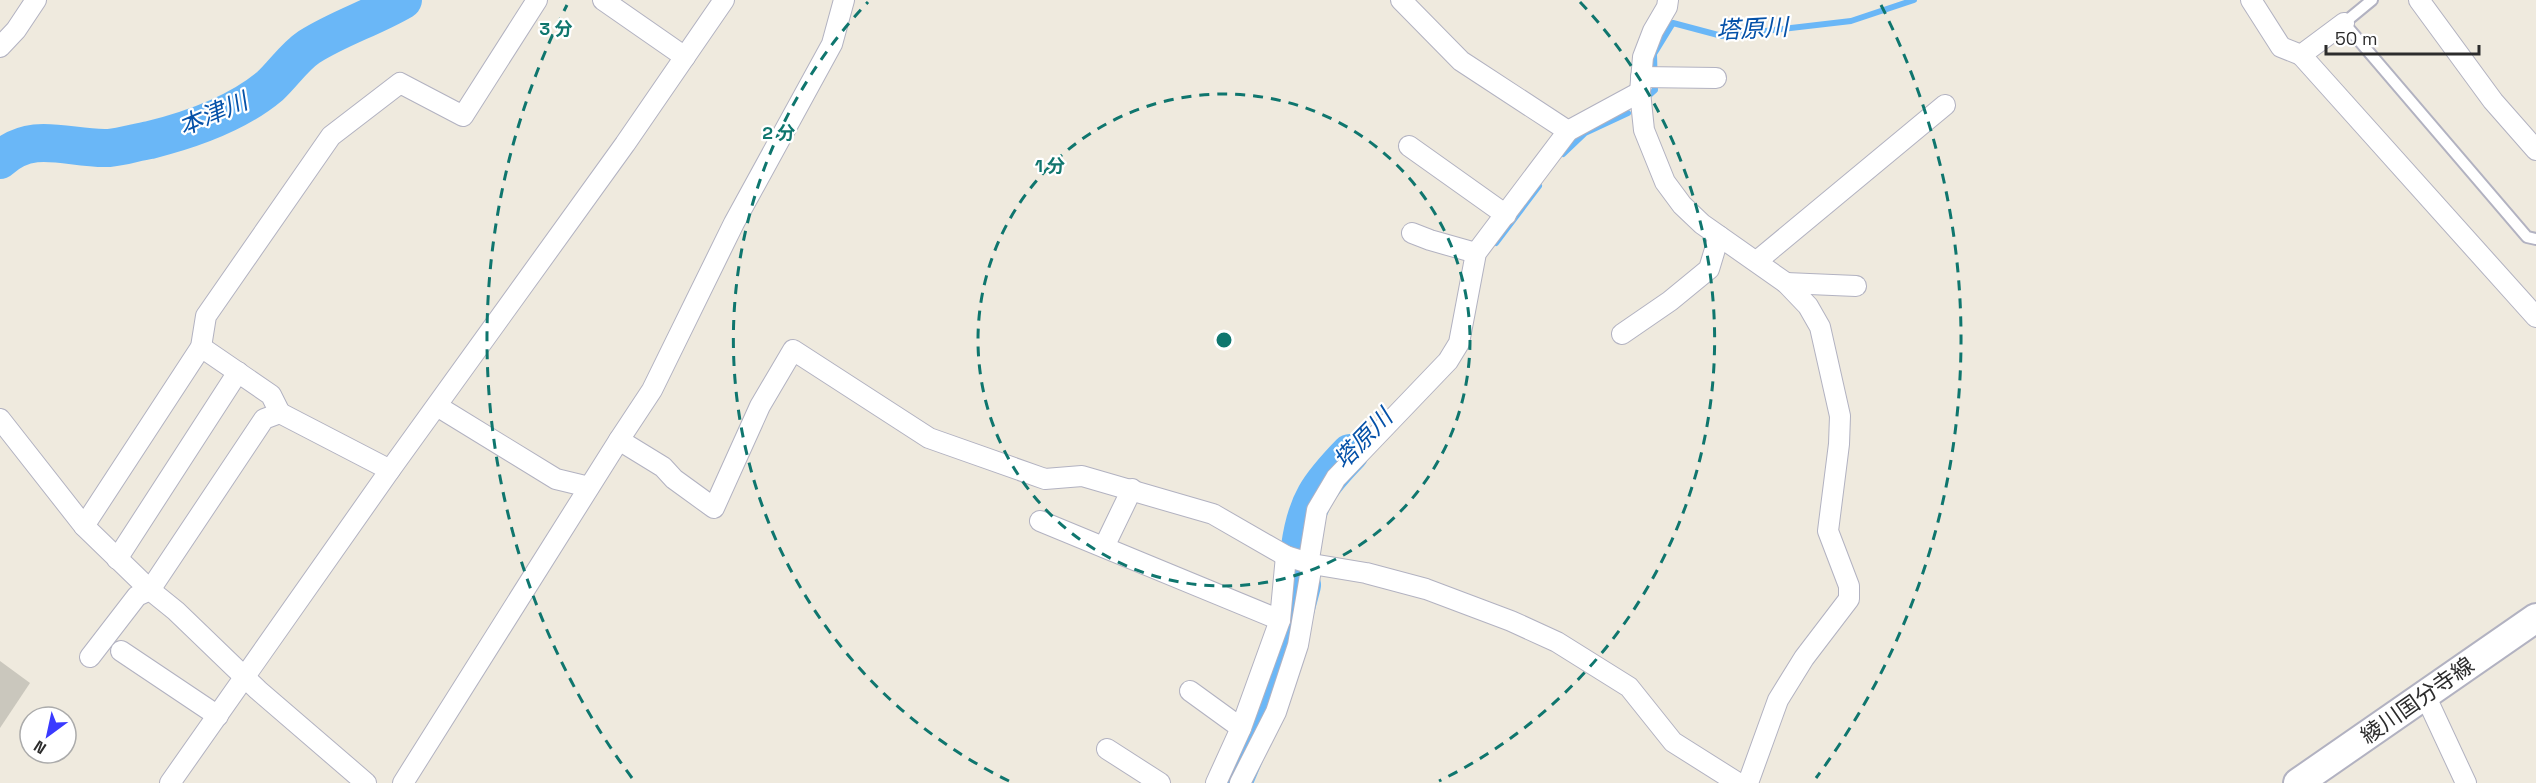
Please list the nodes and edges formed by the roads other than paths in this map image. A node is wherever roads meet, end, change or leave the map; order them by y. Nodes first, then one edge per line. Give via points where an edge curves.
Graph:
1 (36, 0) edge
2 (537, 0) edge
3 (603, 0) edge
4 (724, 0) edge
5 (844, 0) edge
6 (1401, 0) edge
7 (1668, 0) edge
8 (2251, 0) edge
9 (2372, 0) edge
10 (2419, 0) edge
11 (2344, 22) junction
12 (0, 47) edge
13 (2301, 55) junction
14 (685, 57) junction
15 (1716, 78) dead end
16 (1641, 82) junction
17 (1945, 105) dead end
18 (1568, 131) junction
19 (1408, 146) dead end
20 (2536, 150) edge
21 (1506, 215) junction
22 (1412, 233) dead end
23 (1719, 236) junction
24 (2536, 239) edge
25 (1476, 253) junction
26 (1757, 261) junction
27 (1786, 283) junction
28 (1856, 286) dead end
29 (2536, 317) edge
30 (1622, 334) dead end
31 (201, 347) junction
32 (238, 372) junction
33 (437, 406) junction
34 (280, 413) junction
35 (0, 419) edge
36 (619, 440) junction
37 (390, 470) junction
38 (589, 487) junction
39 (1132, 489) junction
40 (1040, 521) dead end
41 (84, 526) junction
42 (1104, 547) junction
43 (1286, 556) junction
44 (117, 559) junction
45 (1312, 564) junction
46 (150, 590) junction
47 (2536, 618) edge
48 (1280, 620) junction
49 (121, 651) dead end
50 (90, 657) dead end
51 (246, 677) junction
52 (1190, 691) dead end
53 (2425, 694) junction
54 (218, 716) junction
55 (1241, 728) junction
56 (1107, 749) dead end
57 (170, 783) edge
58 (366, 783) edge
59 (403, 783) edge
60 (1161, 783) edge
61 (1216, 783) edge
62 (1240, 783) edge
63 (1738, 783) edge
64 (1748, 783) edge
65 (2298, 783) edge
66 (2466, 783) edge

1 - 12 street
2 - 31 street via 463,116 400,83 331,136 206,316
3 - 14 street
4 - 14 street
5 - 36 street via 832,44 734,223 652,390
6 - 18 street via 1461,61
7 - 16 street via 1642,57
8 - 13 street via 2281,47
9 - 11 lane
10 - 20 street via 2493,101
11 - 13 street
11 - 24 lane via 2527,237
13 - 29 street
14 - 33 street
15 - 16 street via 1664,77
16 - 18 street
16 - 23 street via 1644,130 1665,182 1682,205
17 - 26 street
18 - 21 street
19 - 21 street
21 - 25 street
22 - 25 street
23 - 26 street
23 - 30 street via 1709,268
25 - 45 street via 1459,343 1448,361 1336,478 1317,510 1309,559
26 - 27 street
27 - 28 street
27 - 64 street via 1808,306 1820,327 1840,416 1828,531 1849,586 1849,599 1778,700
31 - 32 street
31 - 41 street
32 - 34 street via 271,395
32 - 44 street
33 - 37 street
33 - 38 street via 556,479
34 - 37 street
34 - 46 street via 264,419
35 - 41 street
36 - 38 street
36 - 39 street via 663,467 674,480 714,508 760,406 793,350 929,438 1045,479 1083,477
37 - 51 street
38 - 59 street
39 - 42 street
39 - 43 street via 1213,514
40 - 42 street
41 - 44 street
42 - 48 street
43 - 45 street
43 - 48 street
44 - 46 street
45 - 62 street via 1298,645 1275,712
45 - 63 street via 1426,589 1557,642 1629,687 1673,742
46 - 50 street via 137,596
46 - 51 street
47 - 53 main road, 綾川国分寺線
48 - 55 street
49 - 54 street
51 - 54 street
51 - 58 street
52 - 55 street
53 - 65 main road, 綾川国分寺線
53 - 66 street
54 - 57 street
55 - 61 street
56 - 60 street

